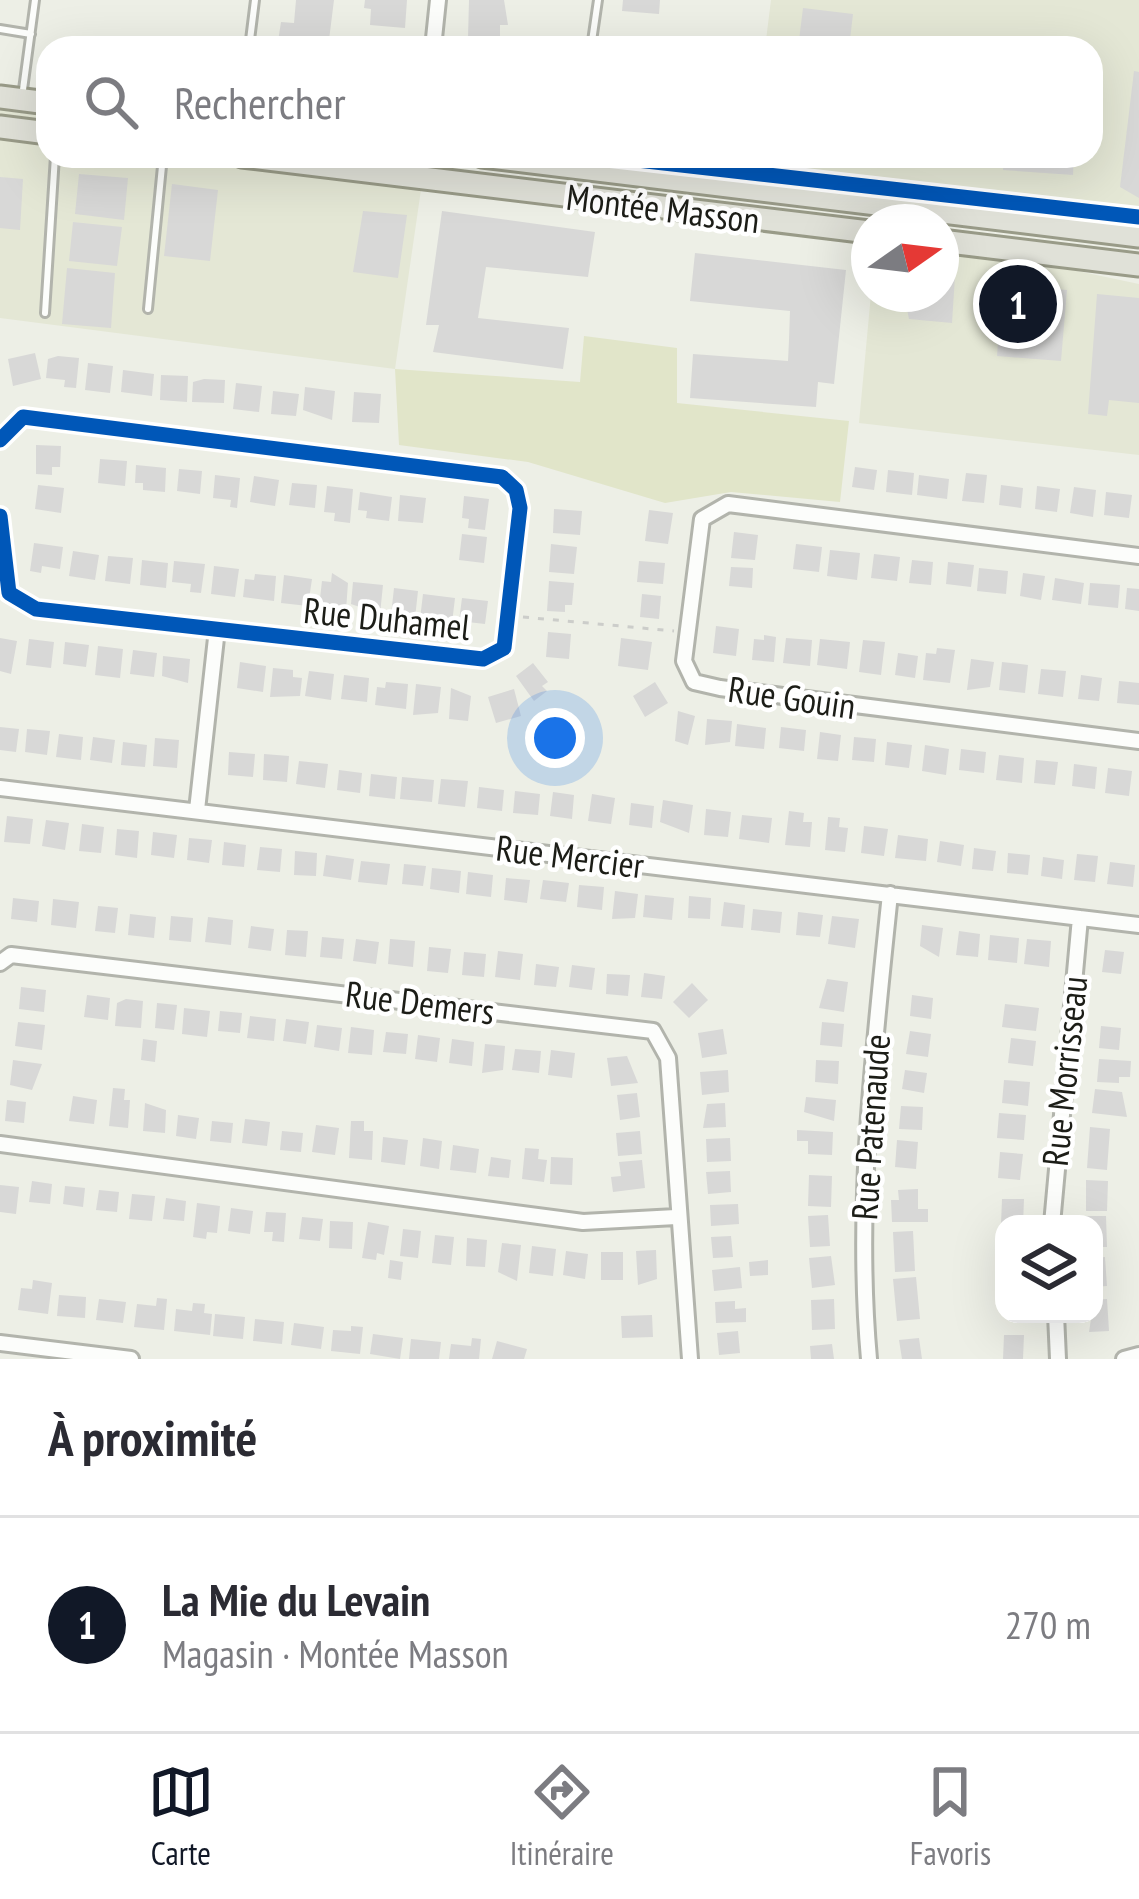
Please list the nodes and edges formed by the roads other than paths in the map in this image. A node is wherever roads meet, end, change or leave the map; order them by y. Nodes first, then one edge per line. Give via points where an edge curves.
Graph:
1 (35, 0) edge
2 (255, 0) edge
3 (438, 0) edge
4 (598, 0) edge
5 (0, 29) edge
6 (31, 34) junction
7 (250, 36) edge
8 (434, 36) edge
9 (593, 36) edge
10 (11, 98) edge
11 (0, 127) edge
12 (36, 132) edge
13 (54, 168) edge
14 (162, 168) edge
15 (341, 168) edge
16 (620, 168) edge
17 (851, 230) edge
18 (1139, 236) edge
19 (959, 243) edge
20 (1139, 265) edge
21 (148, 309) dead end
22 (45, 313) dead end
23 (0, 440) edge
24 (0, 516) edge
25 (1139, 556) edge
26 (217, 629) junction
27 (1139, 741) edge
28 (0, 788) edge
29 (197, 810) junction
30 (890, 895) junction
31 (1080, 918) junction
32 (1139, 925) edge
33 (0, 963) edge
34 (0, 1144) edge
35 (1053, 1215) edge
36 (676, 1217) junction
37 (1056, 1323) edge
38 (0, 1343) edge
39 (1139, 1355) edge
40 (131, 1359) edge
41 (690, 1359) edge
42 (869, 1359) edge
43 (1058, 1359) edge
44 (1124, 1359) edge

1 - 6 lane
2 - 7 lane
3 - 8 street
4 - 9 lane
5 - 6 lane
6 - 10 lane
11 - 12 main road
13 - 22 lane
14 - 21 lane
15 - 17 main road, Montée Masson
16 - 18 main road, Montée Masson
19 - 20 main road
23 - 26 street, Rue Duhamel via 22,417 502,477 516,490 511,616 504,648 483,659
24 - 26 street, Rue Duhamel via 9,593 35,608
25 - 27 street, Rue Gouin via 728,504 702,519 684,661 694,682 719,688
26 - 29 street
28 - 29 street, Rue Mercier
29 - 30 street, Rue Mercier
30 - 31 street, Rue Mercier
30 - 42 street, Rue Patenaude via 866,1136
31 - 32 street, Rue Mercier
31 - 35 street, Rue Morrisseau
33 - 36 street, Rue Demers via 11,956 653,1031 668,1058
34 - 36 street via 583,1222
36 - 41 street, Rue Demers
37 - 43 street
38 - 40 street
39 - 44 street

